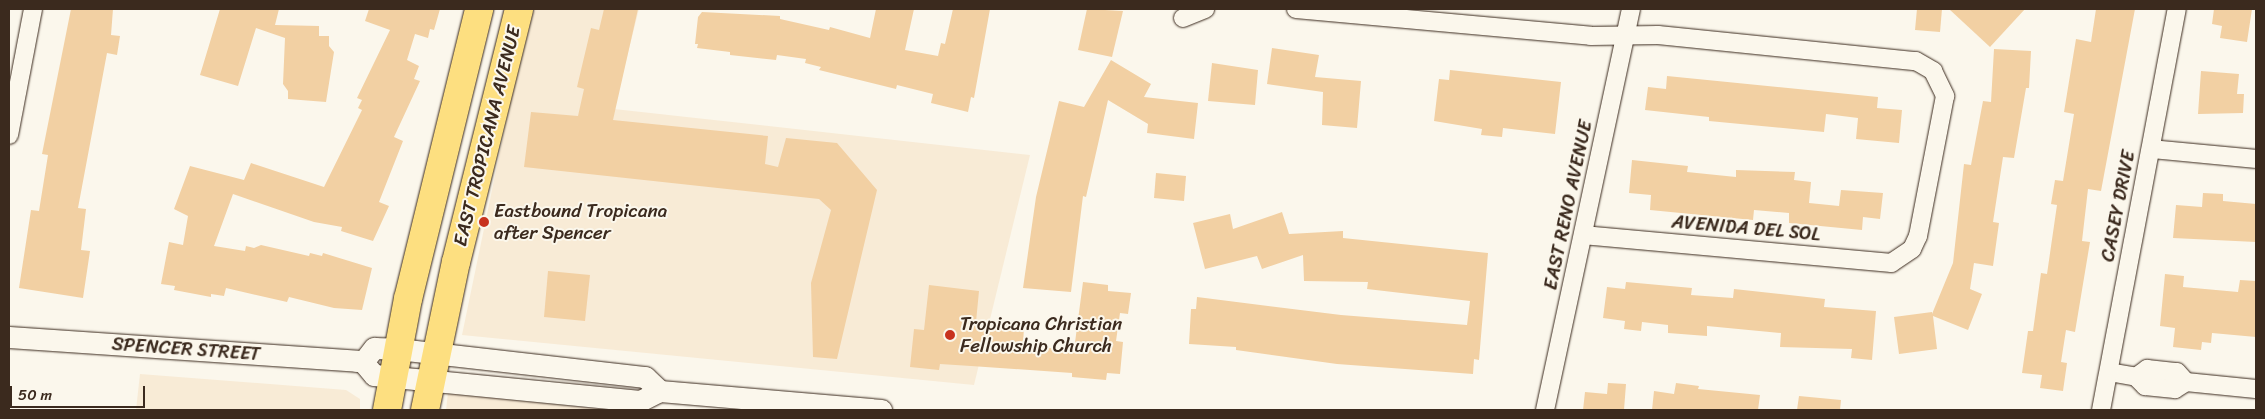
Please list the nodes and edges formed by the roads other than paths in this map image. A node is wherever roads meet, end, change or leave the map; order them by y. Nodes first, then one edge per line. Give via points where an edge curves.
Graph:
1 (33, 9) edge
2 (479, 9) edge
3 (519, 9) edge
4 (1205, 9) edge
5 (1296, 9) edge
6 (1631, 9) edge
7 (2177, 9) edge
8 (1183, 18) dead end
9 (1625, 35) junction
10 (9, 135) edge
11 (2151, 149) junction
12 (2256, 159) edge
13 (1583, 235) junction
14 (9, 337) edge
15 (398, 348) junction
16 (434, 354) junction
17 (363, 362) junction
18 (2108, 372) junction
19 (393, 376) junction
20 (429, 380) junction
21 (2256, 388) edge
22 (660, 390) junction
23 (387, 410) edge
24 (425, 410) edge
25 (881, 410) edge
26 (1545, 410) edge
27 (2101, 410) edge

1 - 10 street
2 - 15 main road, EAST TROPICANA AVENUE
3 - 16 main road, EAST TROPICANA AVENUE
4 - 8 street
5 - 9 street via 1591,36
6 - 9 street, EAST RENO AVENUE
7 - 11 street, CASEY DRIVE
9 - 13 street, EAST RENO AVENUE
9 - 13 street, AVENIDA DEL SOL via 1658,34 1916,61 1933,71 1945,96 1918,236 1912,249 1891,263
11 - 12 street
11 - 18 street, CASEY DRIVE
13 - 26 street, EAST RENO AVENUE
14 - 17 street, SPENCER STREET
15 - 16 street
15 - 17 street via 374,348
15 - 19 main road, EAST TROPICANA AVENUE
16 - 20 main road, EAST TROPICANA AVENUE
16 - 22 street via 645,377
17 - 19 street via 374,375
18 - 21 street via 2136,377 2147,369 2177,372 2186,382
18 - 27 street, CASEY DRIVE
19 - 20 street
19 - 23 main road, EAST TROPICANA AVENUE
20 - 22 street via 640,401
20 - 24 main road, EAST TROPICANA AVENUE
22 - 25 street

